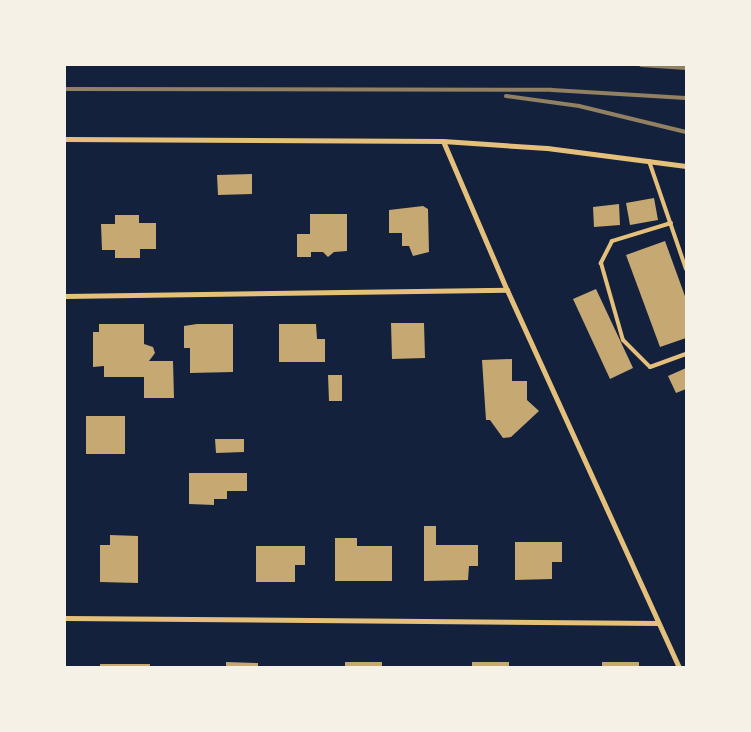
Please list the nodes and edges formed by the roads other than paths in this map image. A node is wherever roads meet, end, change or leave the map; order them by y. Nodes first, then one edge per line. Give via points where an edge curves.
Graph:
1 (65, 139) edge
2 (443, 140) junction
3 (650, 161) junction
4 (686, 166) edge
5 (671, 223) junction
6 (686, 269) edge
7 (507, 290) junction
8 (65, 296) edge
9 (686, 354) edge
10 (65, 618) edge
11 (658, 623) junction
12 (679, 667) edge

1 - 2 street
2 - 3 street via 547,148
2 - 7 street
3 - 4 street
3 - 5 lane
5 - 6 lane
5 - 9 lane via 612,241 601,263 623,340 650,367
7 - 8 street
7 - 11 street
10 - 11 street
11 - 12 street

